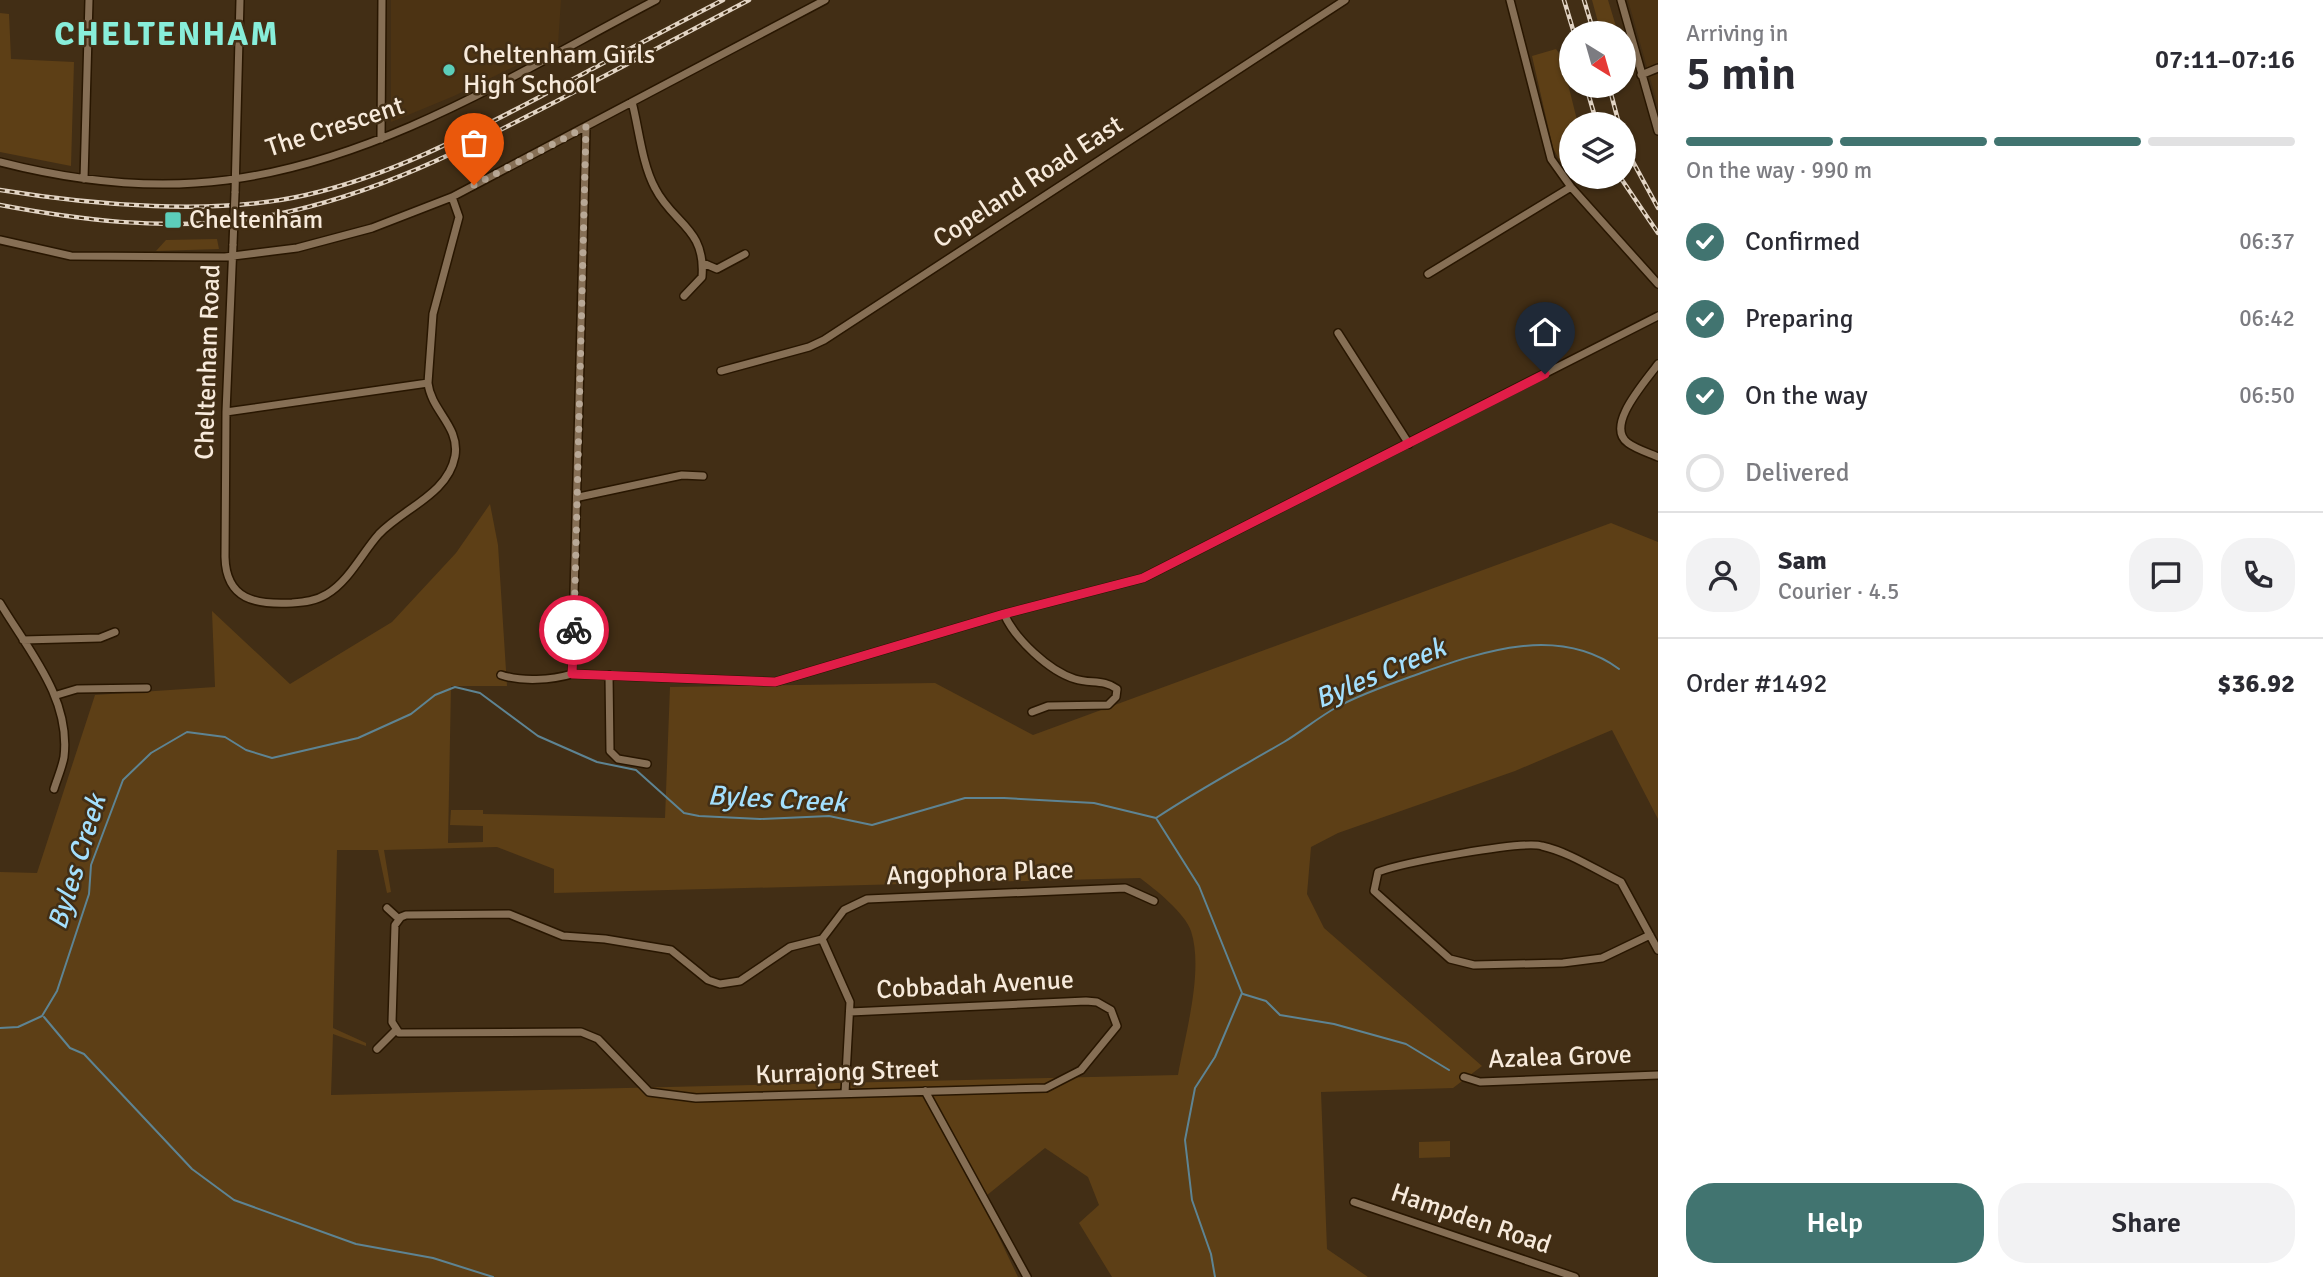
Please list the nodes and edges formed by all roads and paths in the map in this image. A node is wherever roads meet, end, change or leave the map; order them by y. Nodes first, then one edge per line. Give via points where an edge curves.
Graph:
1 (89, 0) edge
2 (240, 0) edge
3 (382, 0) edge
4 (656, 0) edge
5 (825, 0) edge
6 (1345, 0) edge
7 (1510, 0) edge
8 (1621, 0) edge
9 (1658, 68) edge
10 (1641, 75) junction
11 (632, 102) junction
12 (586, 127) junction
13 (1658, 131) edge
14 (381, 139) junction
15 (0, 162) edge
16 (1559, 170) edge
17 (84, 179) junction
18 (236, 179) junction
19 (1568, 189) edge
20 (1573, 189) edge
21 (452, 197) junction
22 (0, 240) edge
23 (745, 254) dead end
24 (233, 256) junction
25 (702, 263) junction
26 (1428, 274) dead end
27 (1658, 284) edge
28 (684, 296) dead end
29 (1658, 316) edge
30 (1338, 332) dead end
31 (1658, 364) edge
32 (721, 371) dead end
33 (428, 383) junction
34 (226, 412) junction
35 (1409, 444) junction
36 (1658, 457) edge
37 (703, 476) dead end
38 (579, 497) junction
39 (0, 603) edge
40 (1004, 614) junction
41 (114, 632) dead end
42 (23, 640) junction
43 (572, 674) junction
44 (501, 675) dead end
45 (609, 676) junction
46 (147, 688) dead end
47 (57, 695) junction
48 (1032, 712) dead end
49 (647, 764) dead end
50 (54, 789) dead end
51 (1154, 901) dead end
52 (387, 908) dead end
53 (399, 919) junction
54 (1650, 935) junction
55 (822, 939) junction
56 (1658, 950) edge
57 (850, 1012) junction
58 (396, 1030) junction
59 (377, 1049) dead end
60 (1658, 1075) edge
61 (1464, 1077) dead end
62 (1046, 1088) joint
63 (925, 1091) junction
64 (845, 1093) junction
65 (1354, 1202) dead end
66 (1027, 1277) edge
67 (1575, 1277) edge

1 - 17 street
2 - 18 street, Cheltenham Road
3 - 14 street
4 - 14 street, The Crescent
5 - 11 street
6 - 32 street, Copeland Road East via 824,340
7 - 16 street via 1545,144
8 - 10 street
9 - 10 street
10 - 13 street
11 - 12 street
11 - 25 street via 654,186 694,236
12 - 21 street
12 - 38 street
14 - 18 street, The Crescent
15 - 17 street, The Crescent
17 - 18 street, The Crescent via 150,184
18 - 24 street, Cheltenham Road, bridge
19 - 26 street
20 - 27 street
21 - 24 street via 334,239
21 - 33 street via 459,217 433,314
22 - 24 street via 71,256
23 - 25 street via 717,268
24 - 34 street, Cheltenham Road
25 - 28 street via 701,279
29 - 35 street
30 - 35 street
31 - 36 street via 1621,417 1619,432 1626,443
33 - 34 street
33 - 34 street, Cheltenham Road via 431,399 455,441 455,457 444,481 381,532 330,593 313,600 251,601 229,580 225,565
35 - 40 street via 1143,578
37 - 38 street via 682,475
38 - 43 street
39 - 42 street
40 - 45 street via 775,682
40 - 48 street via 1009,625 1050,666 1076,680 1109,683 1117,690 1108,705 1048,706
41 - 42 street via 100,638
42 - 47 street
43 - 44 street via 554,678
43 - 45 street
45 - 49 street via 610,751 618,759
46 - 47 street via 77,689
47 - 50 street via 64,757
51 - 55 street, Angophora Place via 1125,888 867,899 844,910
52 - 53 street
53 - 55 street via 421,914 509,914 563,936 671,950 708,980 720,984 740,981 790,947
53 - 58 street via 395,925 391,1021
54 - 54 street via 1621,882 1541,845 1391,867 1378,872 1374,891 1450,959 1474,965 1602,958
54 - 56 street
55 - 57 street via 850,1002
57 - 62 street, Cobbadah Avenue via 1086,1001 1111,1010 1117,1026 1098,1052 1081,1070
57 - 64 street
58 - 59 street
58 - 64 street, Kurrajong Street via 404,1034 581,1032 598,1039 649,1092 696,1098
60 - 61 street, Azalea Grove via 1480,1082
62 - 63 street, Kurrajong Street
63 - 64 street, Kurrajong Street
63 - 66 street
65 - 67 street, Hampden Road

